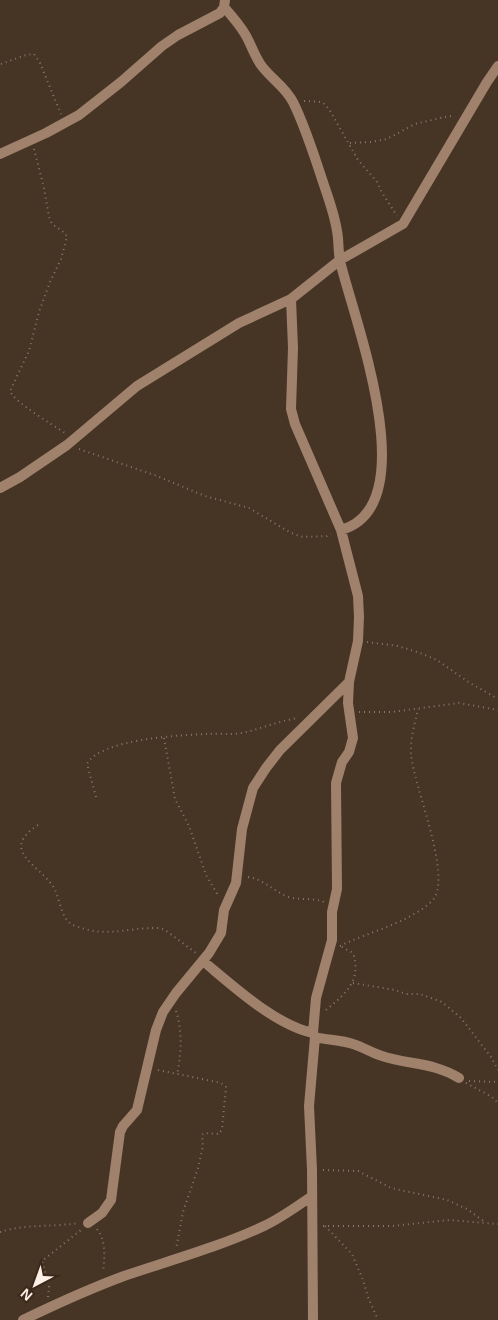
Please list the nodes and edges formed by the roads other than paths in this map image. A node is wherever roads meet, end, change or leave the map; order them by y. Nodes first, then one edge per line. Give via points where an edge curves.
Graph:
1 (225, 4) edge
2 (498, 66) edge
3 (0, 154) edge
4 (340, 260) junction
5 (291, 299) junction
6 (0, 488) edge
7 (342, 530) junction
8 (349, 682) junction
9 (203, 960) junction
10 (314, 1035) junction
11 (460, 1078) road end
12 (312, 1196) junction
13 (88, 1223) road end
14 (23, 1320) edge
15 (313, 1320) edge

1 - 3 street via 214,17 162,46 79,115
1 - 4 street via 260,64 292,100 330,200
2 - 4 street via 403,224
4 - 5 street
4 - 7 street via 372,376 382,447 381,482 373,502 364,518 353,527
5 - 6 street via 240,324 137,386 70,442
5 - 7 street via 291,409
7 - 8 street via 358,596 358,641
8 - 9 street via 280,750 253,788 242,829 235,889 225,907 221,933
8 - 10 street via 348,712 353,738 336,783 338,879 329,952 318,990
9 - 10 street via 274,1017
9 - 13 street via 172,998 158,1022 137,1110 120,1132 111,1200 102,1213
10 - 11 street via 353,1044 382,1056 427,1064
10 - 12 street via 309,1106
12 - 14 street via 265,1226 102,1285
12 - 15 street

